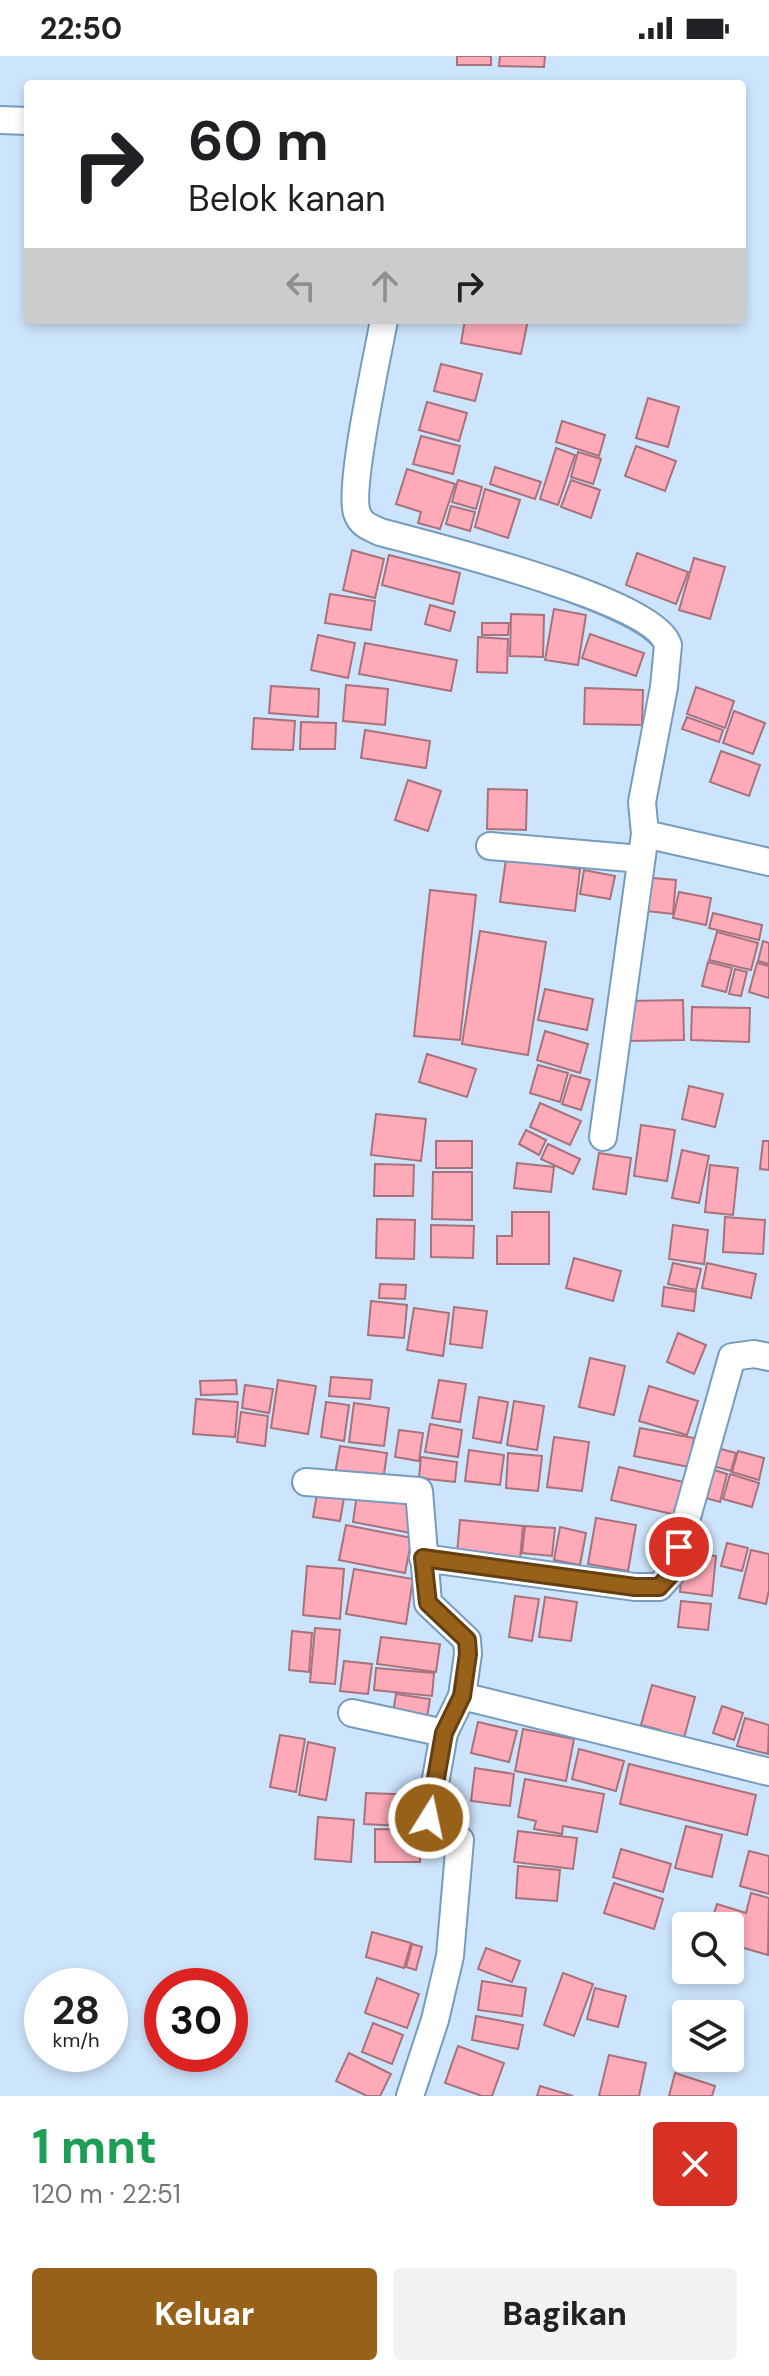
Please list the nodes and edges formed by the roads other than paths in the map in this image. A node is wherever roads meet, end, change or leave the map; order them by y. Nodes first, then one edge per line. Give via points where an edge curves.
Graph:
1 (0, 120) edge
2 (24, 121) edge
3 (383, 324) edge
4 (490, 846) dead end
5 (643, 847) junction
6 (769, 862) edge
7 (603, 1137) dead end
8 (769, 1357) edge
9 (306, 1482) dead end
10 (423, 1558) junction
11 (462, 1696) junction
12 (352, 1713) dead end
13 (444, 1733) junction
14 (769, 1772) edge
15 (410, 2096) edge

1 - 2 street
3 - 5 street via 356,482 356,511 363,524 598,599 654,627 666,639 664,687 642,802
4 - 5 street
5 - 6 street
5 - 7 street
8 - 10 street via 732,1357 671,1574 659,1587
9 - 10 street via 419,1491
10 - 11 street via 428,1603 467,1640
11 - 13 street
11 - 14 street
12 - 13 street
13 - 15 street via 429,1818 460,1840 455,1895 447,1969

